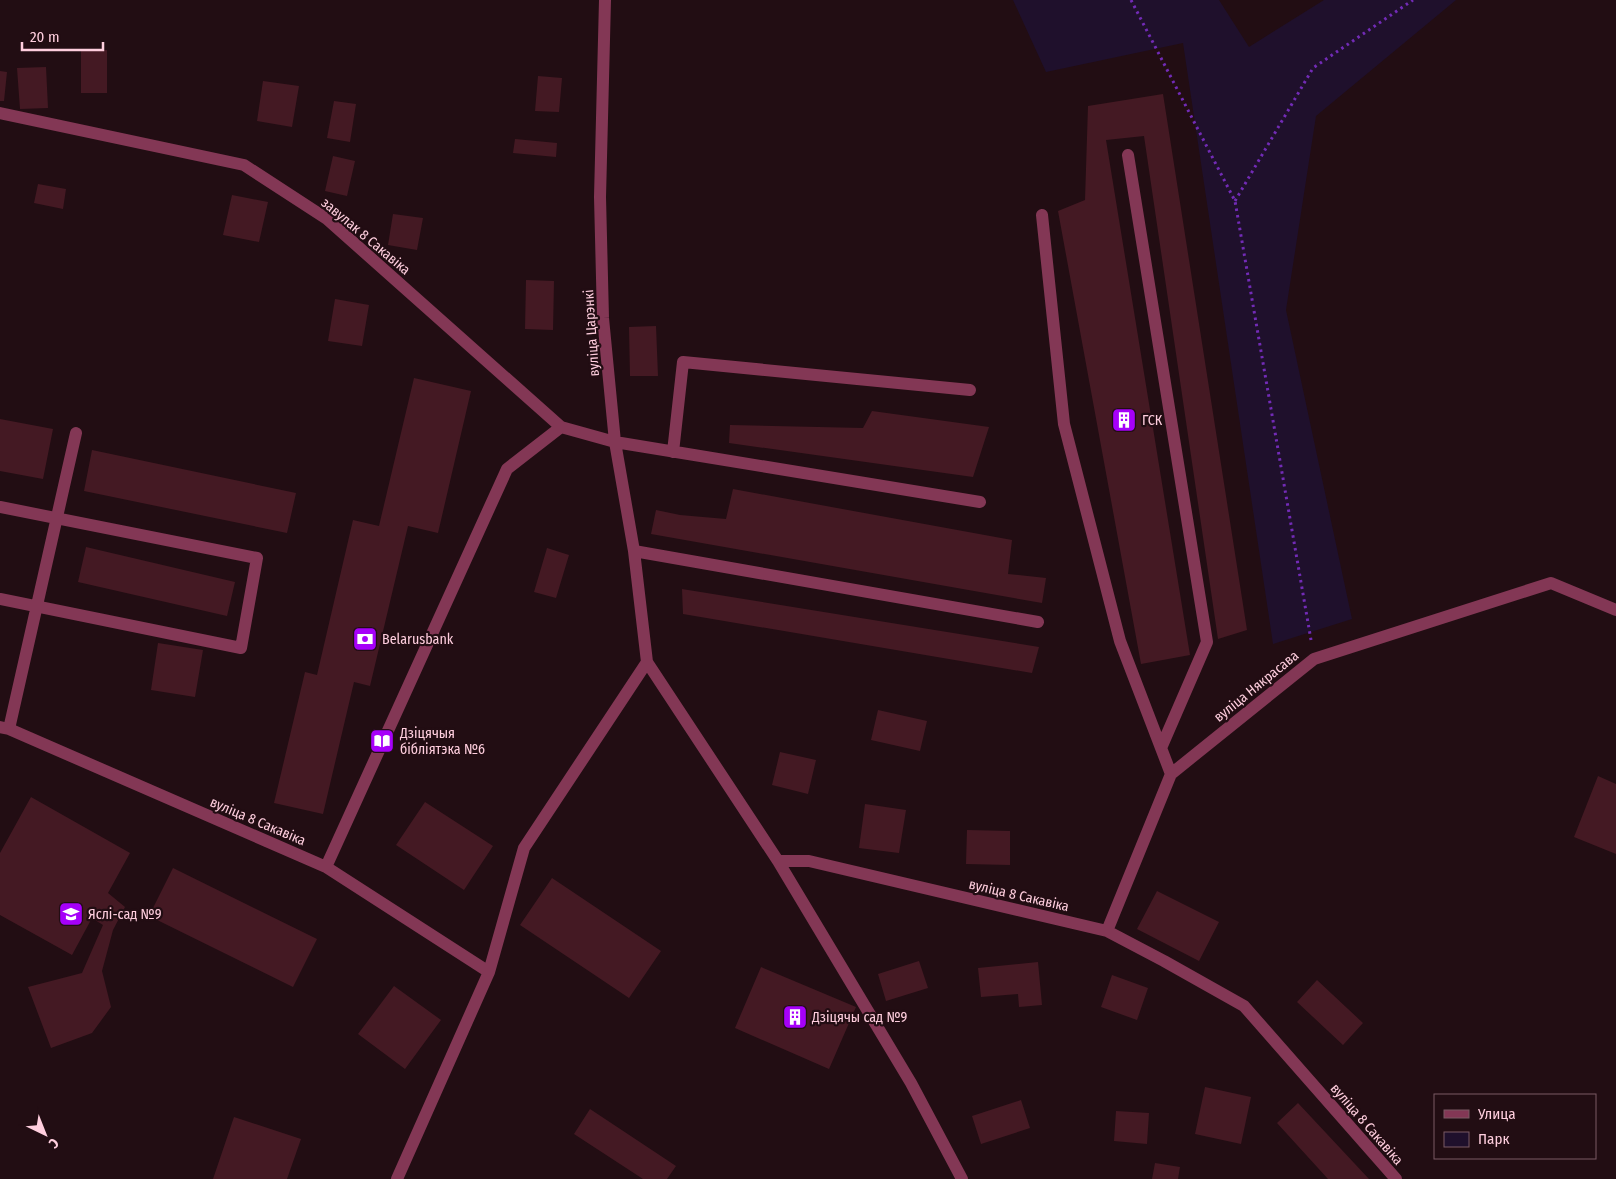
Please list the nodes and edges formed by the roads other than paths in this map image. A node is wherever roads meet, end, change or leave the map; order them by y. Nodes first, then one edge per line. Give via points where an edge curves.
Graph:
1 (605, 0) edge
2 (0, 113) edge
3 (1128, 155) dead end
4 (1042, 215) dead end
5 (970, 390) dead end
6 (561, 427) junction
7 (76, 433) dead end
8 (615, 442) junction
9 (673, 452) junction
10 (980, 502) dead end
11 (0, 506) edge
12 (57, 518) junction
13 (634, 551) junction
14 (0, 600) edge
15 (36, 606) junction
16 (1616, 610) edge
17 (1038, 622) dead end
18 (647, 662) junction
19 (4, 728) edge
20 (1161, 748) junction
21 (1171, 774) junction
22 (778, 860) junction
23 (326, 867) junction
24 (1107, 931) junction
25 (489, 972) junction
26 (397, 1179) edge
27 (962, 1179) edge
28 (1396, 1179) edge

1 - 8 street, вуліца Царэнкі via 600,197 603,318
2 - 6 street, завулак 8 Сакавіка via 244,166 327,219
3 - 20 street via 1207,642
4 - 20 street via 1064,424 1120,641
5 - 9 street via 683,362
6 - 8 street, завулак 8 Сакавіка
6 - 23 street via 507,469
7 - 12 street
8 - 9 street, завулак 8 Сакавіка
8 - 13 street, вуліца Царэнкі
9 - 10 street, завулак 8 Сакавіка
11 - 12 street
12 - 15 street
12 - 15 street via 256,558 241,648
13 - 17 street
13 - 18 street, вуліца Царэнкі
14 - 15 street
15 - 19 street
16 - 21 street, вуліца Някрасава via 1551,583 1314,659
18 - 22 street
18 - 25 street via 524,848
19 - 23 street, вуліца 8 Сакавіка
20 - 21 street
21 - 24 street, вуліца Някрасава
22 - 24 street, вуліца 8 Сакавіка via 809,861
22 - 27 street via 911,1083
23 - 25 street, вуліца 8 Сакавіка
24 - 28 street, вуліца 8 Сакавіка via 1244,1006
25 - 26 street

